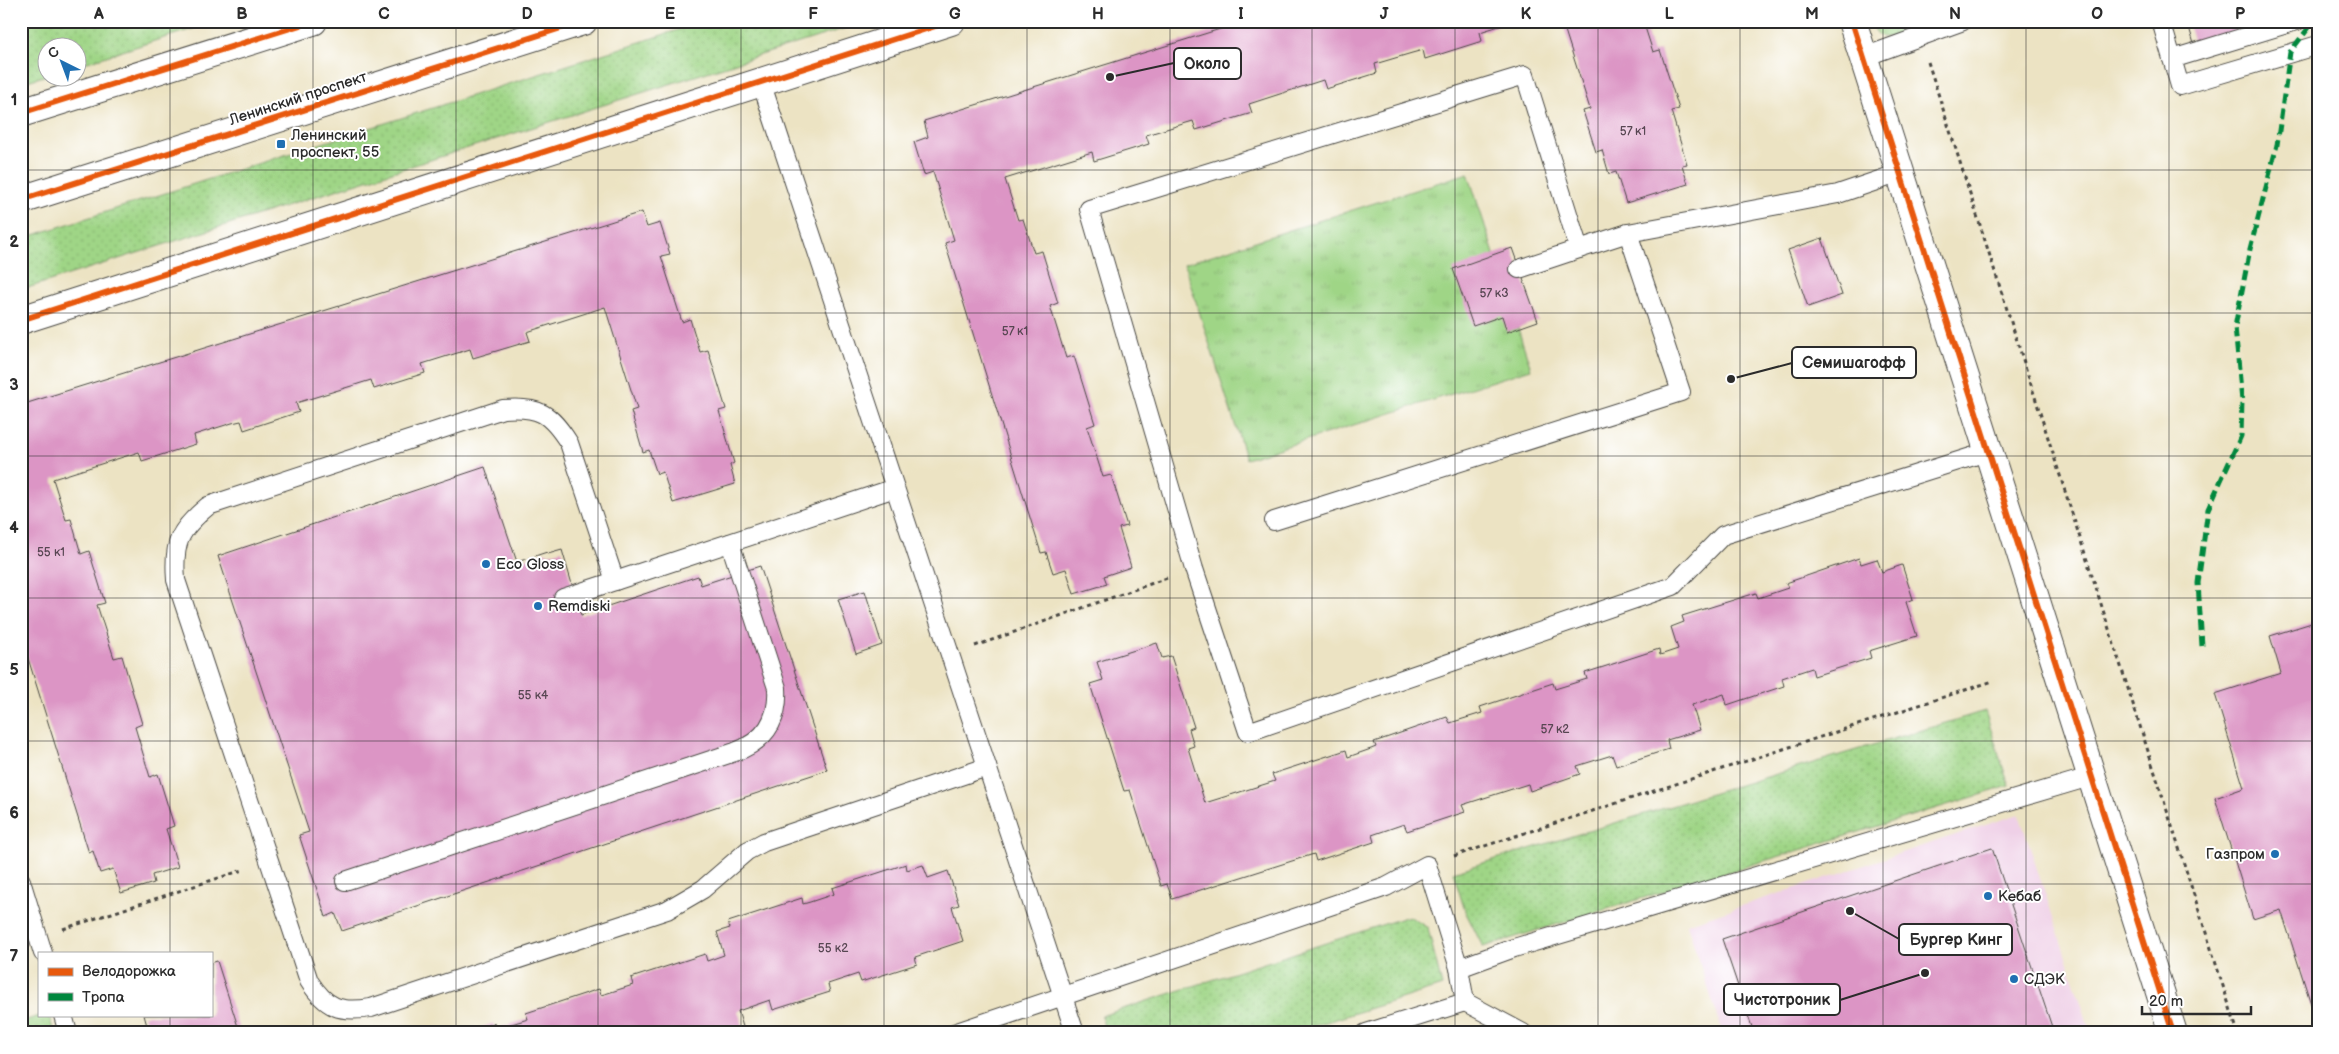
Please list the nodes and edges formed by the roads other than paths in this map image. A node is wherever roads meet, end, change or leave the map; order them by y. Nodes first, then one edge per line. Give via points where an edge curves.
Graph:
1 (313, 21) edge
2 (583, 21) edge
3 (952, 21) edge
4 (1852, 21) edge
5 (1963, 21) edge
6 (2160, 21) edge
7 (2297, 21) edge
8 (2318, 44) edge
9 (1864, 57) junction
10 (2172, 59) junction
11 (761, 82) junction
12 (21, 113) edge
13 (1900, 173) junction
14 (21, 200) edge
15 (1628, 233) junction
16 (1579, 249) junction
17 (1519, 269) dead end
18 (21, 320) edge
19 (1990, 451) junction
20 (896, 488) junction
21 (1274, 521) dead end
22 (730, 543) junction
23 (615, 581) junction
24 (563, 598) dead end
25 (987, 767) junction
26 (2093, 776) junction
27 (21, 881) edge
28 (345, 882) dead end
29 (41, 945) edge
30 (1459, 968) junction
31 (1064, 997) junction
32 (1465, 1002) junction
33 (63, 1016) edge
34 (68, 1033) edge
35 (954, 1033) edge
36 (1075, 1033) edge
37 (1366, 1033) edge
38 (1522, 1033) edge
39 (2173, 1033) edge

1 - 12 street
2 - 14 street, Ленинский проспект
3 - 11 street
4 - 9 street
5 - 9 lane
6 - 10 lane
7 - 10 lane
8 - 10 lane via 2180,86
9 - 13 street
11 - 18 street
11 - 20 lane
13 - 15 lane via 1838,194
13 - 19 street
15 - 16 lane
15 - 21 lane via 1681,392
16 - 17 lane
16 - 19 lane via 1525,75 1089,209 1194,569 1248,732 1673,586 1724,535
19 - 26 street
20 - 22 lane
20 - 25 lane
22 - 23 lane
22 - 28 lane via 777,688 774,720 759,740 735,752
23 - 24 lane
23 - 25 lane via 569,443 556,424 540,412 523,407 503,408 208,506 190,521 179,538 174,556 176,580 309,980 319,996 336,1008 352,1011 371,1008 667,910 703,889 747,851 764,842
25 - 31 lane
26 - 30 lane via 1514,948
26 - 39 street
27 - 29 lane
30 - 31 lane via 1427,865 1386,887
30 - 32 lane
31 - 35 lane
31 - 36 lane
32 - 37 lane
32 - 38 lane
33 - 34 lane

